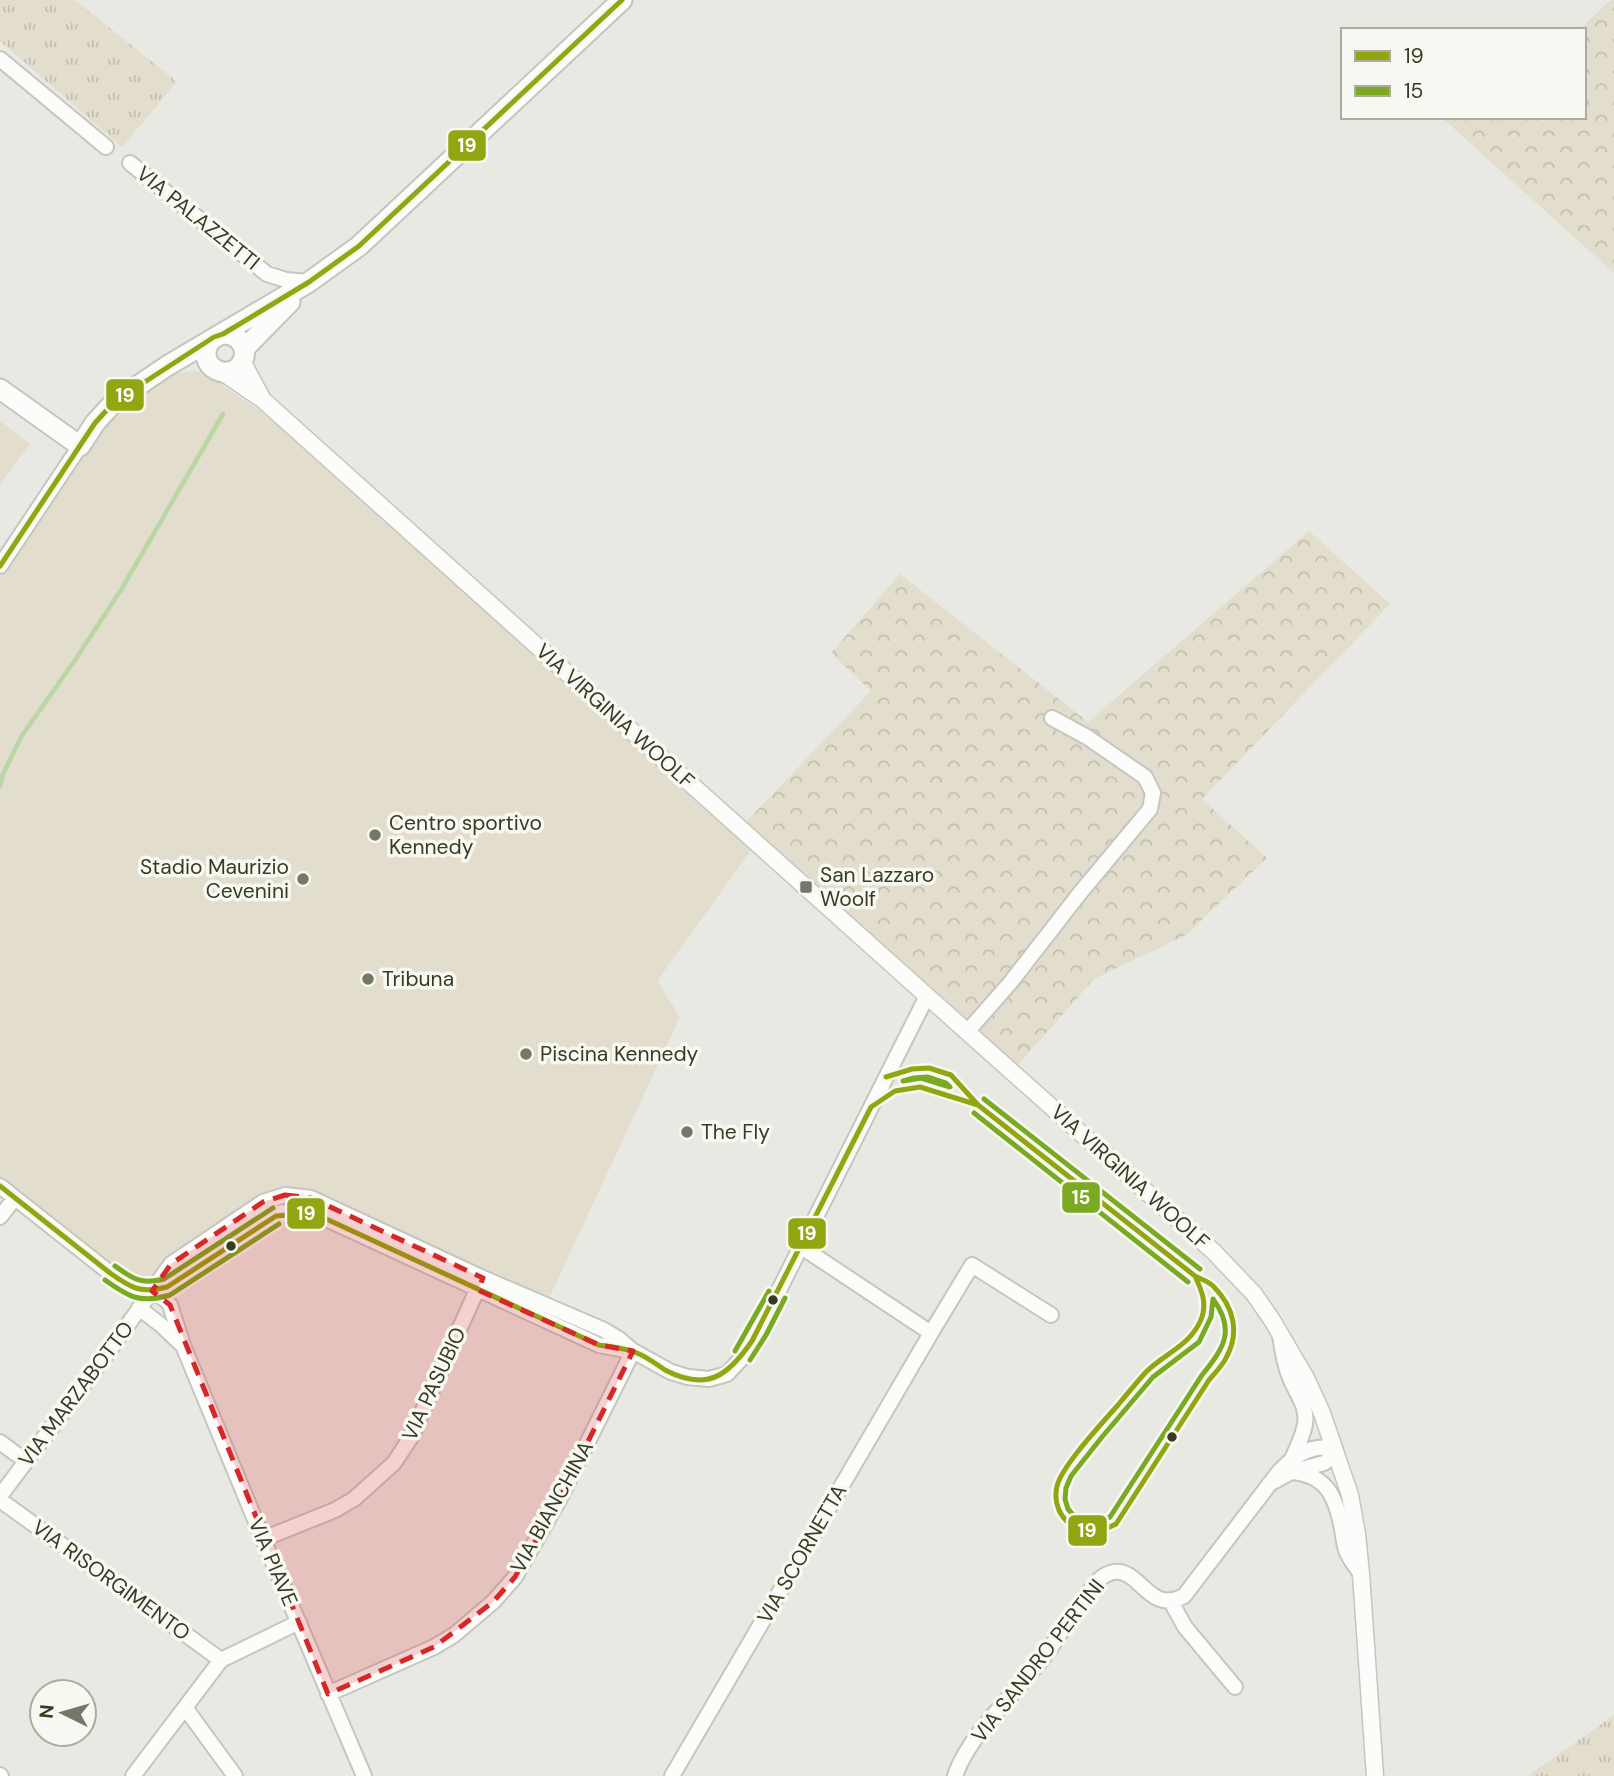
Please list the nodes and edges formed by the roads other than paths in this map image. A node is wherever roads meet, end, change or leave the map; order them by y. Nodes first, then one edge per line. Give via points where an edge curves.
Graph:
1 (622, 0) edge
2 (0, 60) edge
3 (106, 146) dead end
4 (130, 163) dead end
5 (267, 274) junction
6 (309, 282) junction
7 (271, 306) junction
8 (217, 337) junction
9 (243, 355) junction
10 (167, 366) junction
11 (216, 369) junction
12 (0, 389) edge
13 (263, 400) junction
14 (80, 446) junction
15 (0, 566) edge
16 (1052, 718) dead end
17 (927, 996) junction
18 (967, 1032) junction
19 (0, 1186) edge
20 (15, 1198) junction
21 (312, 1198) junction
22 (276, 1216) junction
23 (0, 1217) edge
24 (800, 1246) junction
25 (480, 1284) junction
26 (152, 1292) junction
27 (139, 1308) junction
28 (1051, 1315) dead end
29 (931, 1333) junction
30 (1279, 1334) junction
31 (184, 1348) junction
32 (632, 1351) junction
33 (0, 1442) edge
34 (1335, 1449) junction
35 (16, 1454) dead end
36 (1292, 1466) junction
37 (0, 1498) edge
38 (263, 1539) junction
39 (1361, 1574) junction
40 (1170, 1601) junction
41 (299, 1622) junction
42 (221, 1660) junction
43 (1235, 1687) dead end
44 (328, 1694) junction
45 (186, 1709) junction
46 (133, 1776) edge
47 (235, 1776) edge
48 (364, 1776) edge
49 (672, 1776) edge
50 (955, 1776) edge
51 (1375, 1776) edge

1 - 6 main road via 359,246
2 - 3 street
4 - 5 street, VIA PALAZZETTI
5 - 6 street, VIA PALAZZETTI
5 - 7 street, VIA PALAZZETTI via 273,288
6 - 7 main road
6 - 9 main road
7 - 8 main road
8 - 9 main road via 236,337
8 - 10 main road
8 - 11 main road via 208,345 206,355
9 - 11 main road via 235,370
9 - 13 street, VIA VIRGINIA WOOLF
10 - 11 main road
10 - 14 main road via 114,402
11 - 13 street, VIA VIRGINIA WOOLF
12 - 14 main road
13 - 17 street, VIA VIRGINIA WOOLF
14 - 15 street
16 - 18 street via 1144,777 1153,793 1150,809
17 - 18 street, VIA VIRGINIA WOOLF
17 - 24 street
18 - 30 street, VIA VIRGINIA WOOLF via 1214,1252 1254,1294
19 - 20 street
20 - 23 street
20 - 26 street via 110,1273 136,1289
21 - 22 street
21 - 25 street
21 - 26 street, VIA MARZABOTTO via 285,1195 263,1202 171,1265
22 - 25 street via 310,1213
22 - 26 street via 181,1279
24 - 29 street
24 - 32 street via 752,1341 727,1374 709,1379 688,1377
25 - 32 street via 604,1330
25 - 38 street, VIA PASUBIO via 411,1437 394,1463 355,1499
26 - 27 street, VIA MARZABOTTO
26 - 31 street, VIA PIAVE via 170,1305
27 - 31 street, VIA PIAVE
27 - 37 street, VIA MARZABOTTO
28 - 29 street, VIA SCORNETTA via 972,1265
29 - 49 street, VIA SCORNETTA
30 - 34 street, VIA VIRGINIA WOOLF via 1306,1378
30 - 36 street, VIA VIRGINIA WOOLF via 1306,1421
31 - 38 street, VIA PIAVE
32 - 44 street, VIA BIANCHINA via 559,1500 515,1577 493,1602 434,1647
33 - 35 street
34 - 36 street via 1320,1446 1300,1454
34 - 39 street, VIA VIRGINIA WOOLF via 1350,1494
36 - 39 street, VIA VIRGINIA WOOLF via 1318,1481 1334,1498 1346,1551
36 - 40 street via 1278,1473 1184,1596
37 - 42 street, VIA RISORGIMENTO
38 - 41 street, VIA PIAVE
39 - 51 street, VIA VIRGINIA WOOLF
40 - 43 street, VIA SANDRO PERTINI via 1185,1627
40 - 50 street, VIA SANDRO PERTINI via 1156,1597 1126,1573 1103,1576 972,1744
41 - 42 street
41 - 44 street, VIA PIAVE
42 - 45 street
44 - 48 street, VIA PIAVE
45 - 46 street
45 - 47 street

